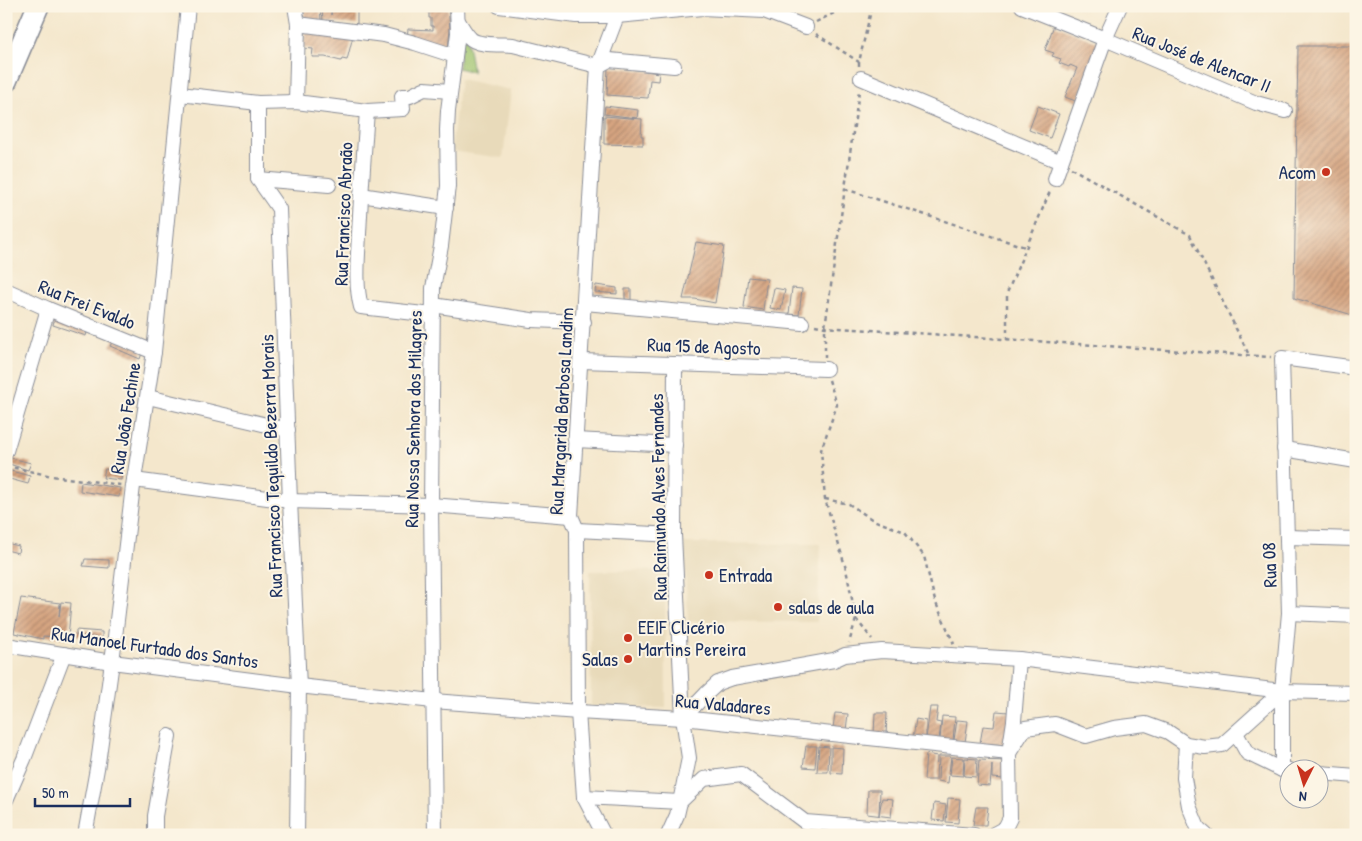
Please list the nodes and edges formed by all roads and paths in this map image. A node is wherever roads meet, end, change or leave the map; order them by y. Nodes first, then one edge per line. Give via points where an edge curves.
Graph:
1 (38, 6) edge
2 (188, 6) edge
3 (295, 6) edge
4 (458, 6) edge
5 (499, 6) edge
6 (848, 6) edge
7 (872, 6) edge
8 (1022, 6) edge
9 (1120, 6) edge
10 (702, 7) edge
11 (617, 16) junction
12 (458, 21) junction
13 (298, 24) junction
14 (806, 26) junction
15 (1105, 39) junction
16 (455, 56) junction
17 (858, 62) junction
18 (598, 66) junction
19 (674, 66) dead end
20 (861, 78) junction
21 (6, 81) edge
22 (450, 92) junction
23 (180, 94) junction
24 (296, 102) junction
25 (258, 103) junction
26 (367, 111) junction
27 (1286, 111) dead end
28 (1061, 162) junction
29 (1055, 178) joint
30 (258, 179) junction
31 (329, 185) dead end
32 (845, 189) junction
33 (360, 195) junction
34 (446, 208) junction
35 (1025, 247) junction
36 (6, 290) edge
37 (584, 303) junction
38 (48, 309) junction
39 (433, 310) junction
40 (584, 322) junction
41 (802, 323) joint
42 (825, 328) junction
43 (1007, 340) junction
44 (154, 352) junction
45 (1249, 356) junction
46 (1282, 358) junction
47 (581, 361) junction
48 (675, 364) junction
49 (1356, 368) edge
50 (826, 369) junction
51 (148, 397) junction
52 (288, 430) junction
53 (575, 440) junction
54 (675, 445) junction
55 (1284, 449) junction
56 (6, 451) edge
57 (1356, 461) edge
58 (6, 466) edge
59 (133, 483) junction
60 (825, 499) junction
61 (290, 501) junction
62 (430, 505) junction
63 (571, 516) junction
64 (577, 530) junction
65 (674, 534) junction
66 (1287, 537) junction
67 (1356, 539) edge
68 (1289, 612) junction
69 (1356, 616) edge
70 (856, 619) junction
71 (6, 645) edge
72 (882, 651) junction
73 (64, 654) junction
74 (845, 655) junction
75 (960, 656) junction
76 (1019, 659) junction
77 (112, 662) junction
78 (299, 686) junction
79 (1282, 691) junction
80 (1356, 693) edge
81 (433, 701) junction
82 (578, 712) junction
83 (683, 718) junction
84 (1236, 733) junction
85 (169, 736) dead end
86 (1186, 744) junction
87 (1009, 752) junction
88 (1285, 758) edge
89 (1280, 767) edge
90 (1330, 774) edge
91 (1356, 776) edge
92 (584, 797) junction
93 (6, 800) edge
94 (680, 802) junction
95 (668, 834) edge
96 (85, 835) edge
97 (155, 835) edge
98 (297, 835) edge
99 (435, 835) edge
100 (604, 835) edge
101 (663, 835) edge
102 (974, 835) edge
103 (992, 835) edge
104 (1206, 835) edge

1 - 21 main road
2 - 23 street, Rua João Fechine
3 - 13 street
4 - 12 street, Rua Nossa Senhora dos Milagres
5 - 11 street via 576,16
6 - 14 path
7 - 17 path
8 - 15 street, Rua José de Alencar II
9 - 15 street
10 - 11 street
10 - 14 street via 764,11
11 - 18 street, Rua Margarida Barbosa Landim
12 - 16 street, Rua Nossa Senhora dos Milagres
12 - 18 street via 471,40 478,44 513,45
13 - 16 street via 384,36
13 - 24 street
14 - 17 path
15 - 27 street, Rua José de Alencar II via 1256,103
15 - 28 street
16 - 22 street, Rua Nossa Senhora dos Milagres
17 - 20 path
18 - 19 street via 609,60
18 - 37 street, Rua Margarida Barbosa Landim
20 - 28 street
20 - 32 path
22 - 26 street via 424,89 402,96 403,108
22 - 34 street, Rua Nossa Senhora dos Milagres
23 - 25 street
23 - 44 street, Rua João Fechine
24 - 25 street
24 - 26 street
25 - 30 street
26 - 33 street, Rua Francisco Abraão
28 - 29 street
28 - 45 path via 1190,235
29 - 35 path
30 - 31 street
30 - 52 street, Rua Francisco Tequildo Bezerra Morais via 279,209
32 - 35 path
32 - 42 path
33 - 34 street
33 - 39 street, Rua Francisco Abraão via 358,265 361,307
34 - 39 street, Rua Nossa Senhora dos Milagres
35 - 43 path via 1007,292
36 - 38 street, Rua Frei Evaldo
37 - 40 street, Rua Margarida Barbosa Landim
37 - 41 street
38 - 44 street, Rua Frei Evaldo
38 - 56 street
39 - 40 street
39 - 62 street, Rua Nossa Senhora dos Milagres
40 - 47 street, Rua Margarida Barbosa Landim
41 - 42 path
42 - 43 path
42 - 50 path
43 - 45 path
44 - 51 street, Rua João Fechine
45 - 46 path
46 - 49 street
46 - 55 street, Rua 08
47 - 48 street, Rua 15 de Agosto
47 - 53 street, Rua Margarida Barbosa Landim
48 - 50 street, Rua 15 de Agosto
48 - 54 street, Rua Raimundo Alves Fernandes
50 - 60 path via 837,405 821,450
51 - 52 street
51 - 59 street, Rua João Fechine
52 - 61 street, Rua Francisco Tequildo Bezerra Morais
53 - 54 street
53 - 63 street, Rua Margarida Barbosa Landim
54 - 65 street, Rua Raimundo Alves Fernandes
55 - 57 street
55 - 66 street, Rua 08
58 - 59 path via 52,476
59 - 61 street
59 - 77 street, Rua João Fechine
60 - 70 path via 846,569
60 - 75 path via 849,504 874,520 905,532 924,556 935,601
61 - 62 street
61 - 78 street, Rua Francisco Tequildo Bezerra Morais
62 - 63 street
62 - 81 street, Rua Nossa Senhora dos Milagres
63 - 64 street, Rua Margarida Barbosa Landim
64 - 65 street
64 - 82 street, Rua Margarida Barbosa Landim
65 - 83 street, Rua Raimundo Alves Fernandes
66 - 67 street
66 - 68 street, Rua 08
68 - 69 street
68 - 79 street, Rua 08
70 - 72 path
70 - 74 path
71 - 73 street, Rua Manoel Furtado dos Santos
72 - 74 street
72 - 75 street
73 - 77 street, Rua Manoel Furtado dos Santos
73 - 93 street
74 - 83 street via 834,660 718,683
75 - 76 street
76 - 79 street
76 - 87 street
77 - 78 street, Rua Manoel Furtado dos Santos
77 - 96 street, Rua João Fechine
78 - 81 street, Rua Manoel Furtado dos Santos
78 - 98 street, Rua Francisco Tequildo Bezerra Morais
79 - 80 street
79 - 84 street
79 - 88 street, Rua 08
81 - 82 street, Rua Valadares
81 - 99 street, Rua Nossa Senhora dos Milagres
82 - 83 street, Rua Valadares
82 - 92 street, Rua Margarida Barbosa Landim
83 - 87 street, Rua Valadares
83 - 94 street, Rua Raimundo Alves Fernandes via 689,758
84 - 86 street via 1222,745
84 - 89 street via 1247,753
85 - 97 street via 155,816
86 - 87 street via 1168,732 1146,724 1086,736 1055,724 1025,728
86 - 104 street via 1184,778 1189,806 1198,828
87 - 103 street via 1010,818 1006,828
90 - 91 street
92 - 94 street
92 - 100 street, Rua Margarida Barbosa Landim
94 - 95 street, Rua Raimundo Alves Fernandes
94 - 102 street via 704,779 741,774 805,822
95 - 101 street

